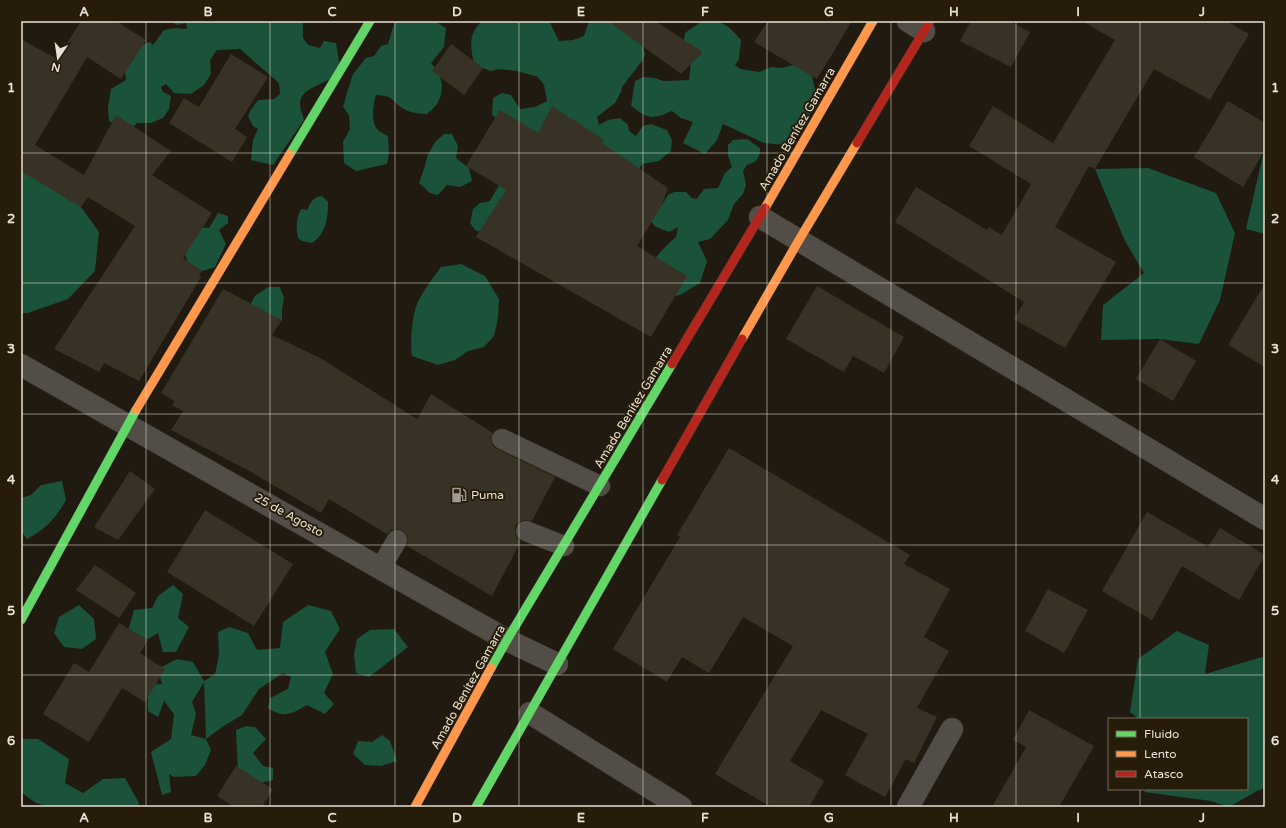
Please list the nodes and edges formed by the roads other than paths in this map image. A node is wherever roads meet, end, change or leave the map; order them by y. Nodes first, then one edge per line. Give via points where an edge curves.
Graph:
1 (370, 21) edge
2 (872, 21) edge
3 (921, 24) edge
4 (760, 217) junction
5 (799, 240) junction
6 (21, 365) edge
7 (128, 425) junction
8 (502, 439) dead end
9 (600, 486) junction
10 (1265, 519) edge
11 (526, 531) dead end
12 (397, 540) dead end
13 (564, 546) junction
14 (381, 567) junction
15 (21, 620) edge
16 (508, 640) junction
17 (557, 664) junction
18 (530, 713) junction
19 (952, 729) dead end
20 (415, 807) edge
21 (476, 807) edge
22 (681, 807) edge
23 (908, 807) edge

1 - 7 main road
2 - 4 main road, Amado Benítez Gamarra
3 - 5 main road
4 - 5 street
4 - 9 main road, Amado Benítez Gamarra
5 - 10 street
5 - 17 main road
6 - 7 street, 25 de Agosto
7 - 14 street, 25 de Agosto
7 - 15 main road
8 - 9 lane
9 - 13 main road, Amado Benítez Gamarra
11 - 13 lane
12 - 14 lane
13 - 16 main road, Amado Benítez Gamarra
14 - 16 street, 25 de Agosto
16 - 17 street, 25 de Agosto
16 - 20 main road, Amado Benítez Gamarra
17 - 18 main road
18 - 21 main road
18 - 22 street
19 - 23 street

